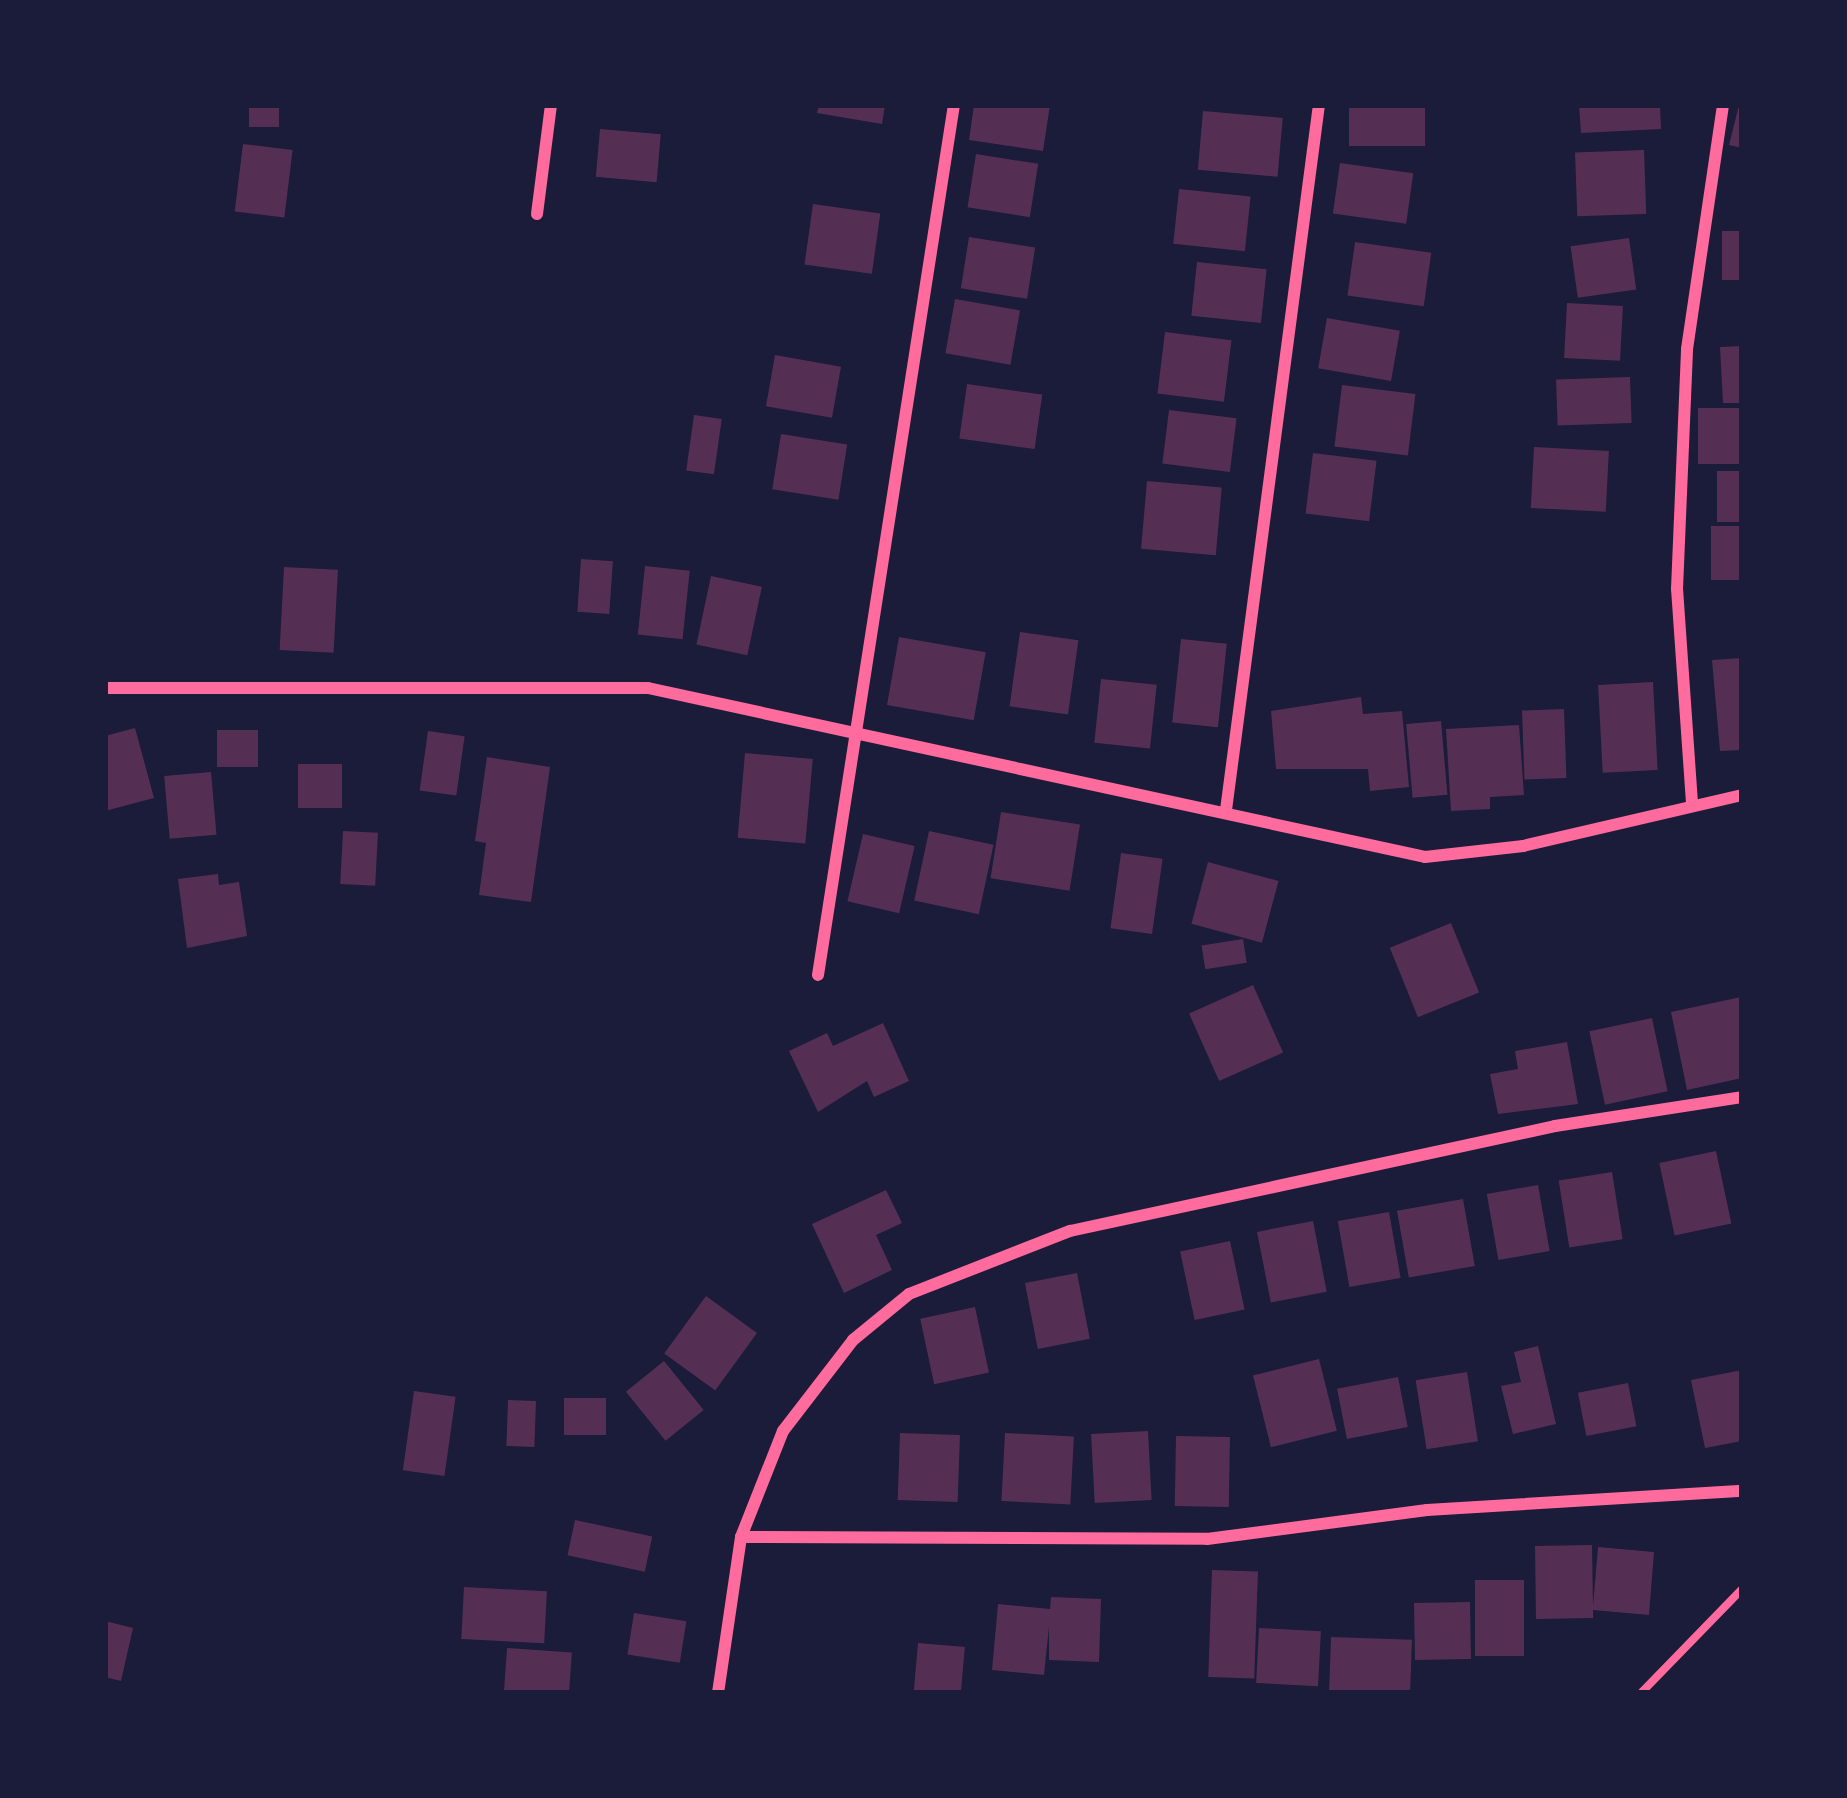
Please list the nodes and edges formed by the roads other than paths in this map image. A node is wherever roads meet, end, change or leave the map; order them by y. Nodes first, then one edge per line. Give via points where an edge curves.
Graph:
1 (551, 105) edge
2 (954, 105) edge
3 (1319, 105) edge
4 (1723, 105) edge
5 (537, 214) dead end
6 (105, 688) edge
7 (856, 727) junction
8 (1742, 795) edge
9 (1691, 803) junction
10 (1226, 810) junction
11 (818, 976) dead end
12 (1742, 1097) edge
13 (1742, 1491) edge
14 (741, 1538) junction
15 (1742, 1589) edge
16 (718, 1693) edge
17 (1641, 1693) edge

1 - 5 street
2 - 7 street
3 - 10 street
4 - 9 street via 1687,349 1678,589
6 - 7 street via 647,688
7 - 10 street
7 - 11 street
8 - 9 street
9 - 10 street via 1523,846 1425,857 1306,836
12 - 14 street via 1555,1126 1070,1231 946,1276 877,1318 811,1388 761,1476
13 - 14 street via 1427,1510 1207,1539
14 - 16 street
15 - 17 lane

